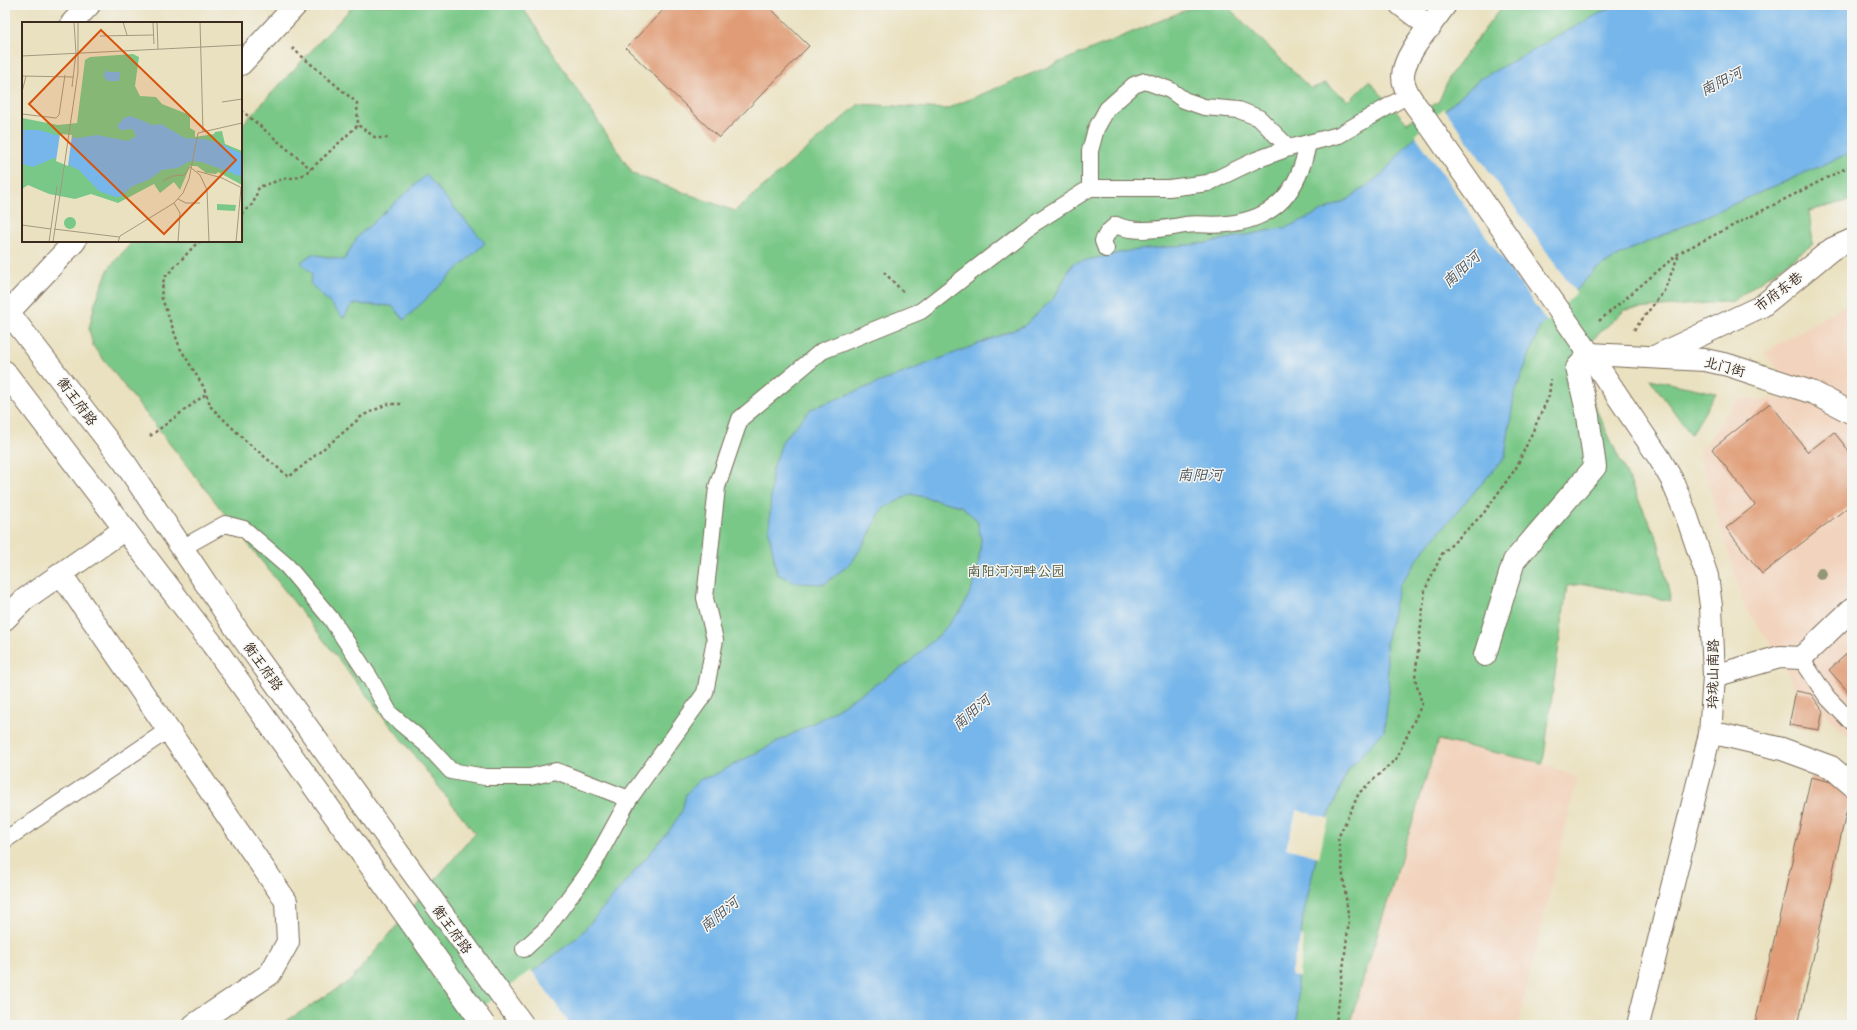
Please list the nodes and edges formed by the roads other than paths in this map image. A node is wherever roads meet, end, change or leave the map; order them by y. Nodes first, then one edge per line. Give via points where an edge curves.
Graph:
1 (89, 5) edge
2 (296, 5) edge
3 (1401, 5) edge
4 (1445, 5) edge
5 (73, 22) edge
6 (1430, 27) junction
7 (242, 63) edge
8 (1408, 95) junction
9 (1308, 144) junction
10 (1289, 148) junction
11 (1090, 188) junction
12 (1852, 240) edge
13 (74, 242) edge
14 (1106, 249) dead end
15 (6, 312) edge
16 (1587, 350) junction
17 (1656, 356) junction
18 (5, 372) edge
19 (1852, 413) edge
20 (125, 529) junction
21 (182, 548) junction
22 (61, 574) junction
23 (1852, 609) edge
24 (5, 619) edge
25 (1485, 655) dead end
26 (1801, 658) junction
27 (1714, 676) junction
28 (1852, 723) edge
29 (168, 730) junction
30 (1710, 734) junction
31 (1852, 785) edge
32 (629, 799) junction
33 (5, 840) edge
34 (524, 949) dead end
35 (194, 1025) edge
36 (484, 1025) edge
37 (523, 1025) edge
38 (1638, 1025) edge

1 - 5 street
2 - 7 street
3 - 6 street
4 - 6 street
6 - 8 street via 1410,51 1403,75
8 - 9 lane via 1339,135
8 - 16 street, 玲珑山南路, bridge
9 - 10 lane
9 - 14 lane via 1304,164 1291,190 1280,204 1267,212 1228,224 1201,223 1171,228 1126,230 1116,225 1103,241
10 - 11 lane via 1256,160 1208,183 1169,188
10 - 11 lane via 1259,118 1239,110 1204,107 1145,81 1134,85 1107,109 1096,128 1090,151
11 - 32 lane via 1033,224 921,311 822,351 740,419 717,487 705,598 715,640 705,693
12 - 17 street, 市府东巷 via 1832,249 1762,306
13 - 15 street
15 - 21 street, 衡王府路 via 125,463
16 - 17 street, 北门街 via 1614,355
16 - 25 street via 1577,368 1588,416 1595,467 1514,561
16 - 27 street, 玲珑山南路 via 1660,459 1672,480 1687,517 1707,576
17 - 19 street, 北门街 via 1706,360 1728,365 1814,393
18 - 20 street, 衡王府路
20 - 22 street
20 - 36 street, 衡王府路, bridge via 213,645
21 - 32 lane via 225,524 244,529 269,549 288,566 332,620 390,714 426,744 451,772 485,777 515,777 556,772
21 - 37 street, 衡王府路, bridge via 237,630
22 - 24 street via 24,599
22 - 29 street
23 - 26 street
26 - 27 street via 1780,657
26 - 28 lane via 1827,698
27 - 30 street, 玲珑山南路
29 - 33 lane
29 - 35 street via 286,901 288,942 270,974
30 - 31 street via 1782,749 1831,768
30 - 38 street, 玲珑山南路
32 - 34 lane via 593,865 546,929

